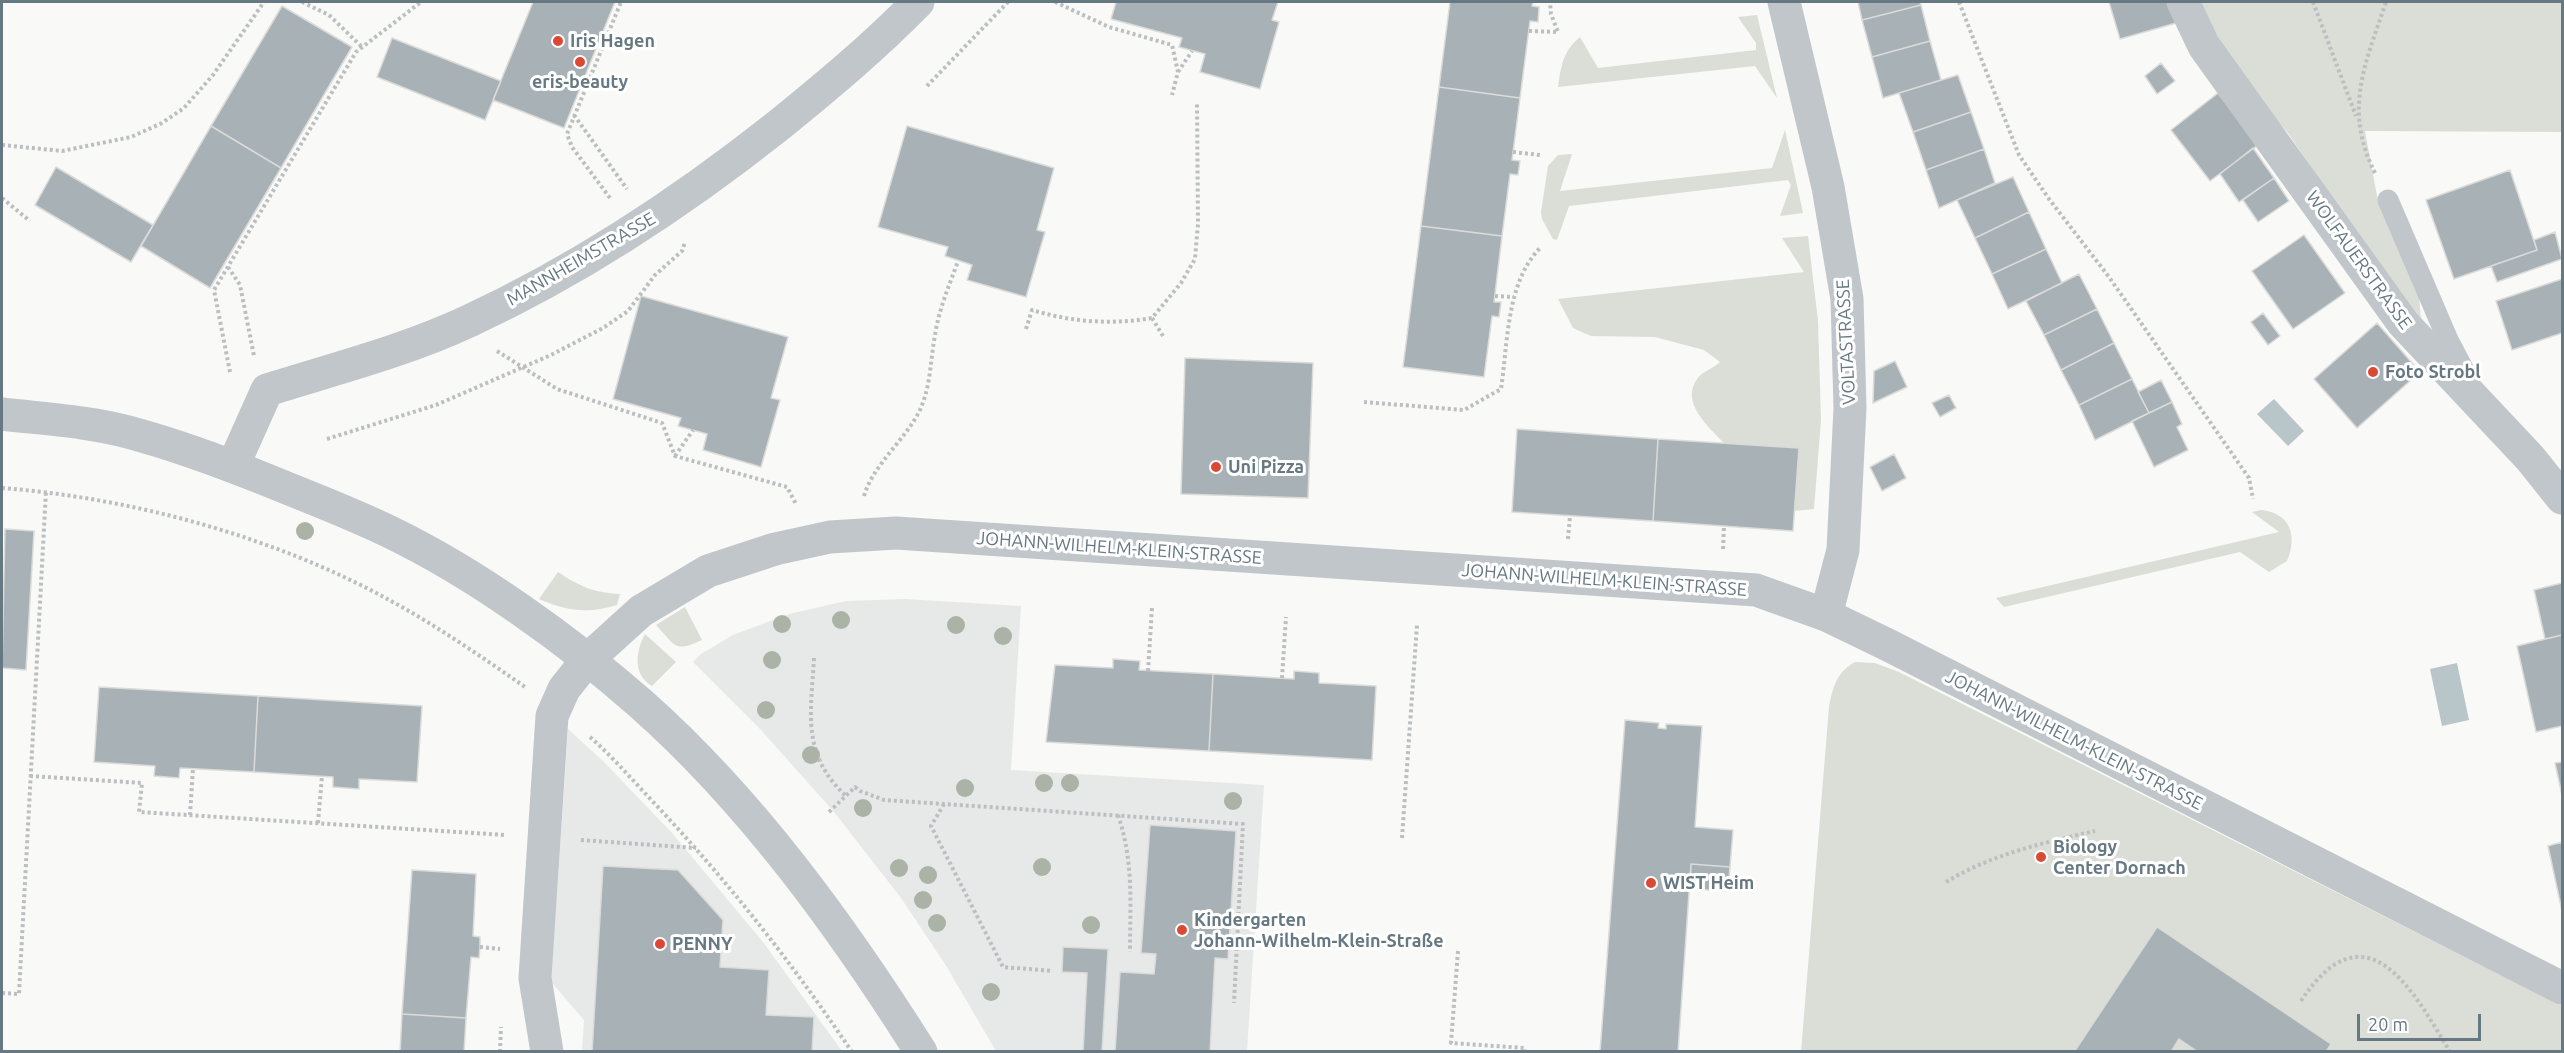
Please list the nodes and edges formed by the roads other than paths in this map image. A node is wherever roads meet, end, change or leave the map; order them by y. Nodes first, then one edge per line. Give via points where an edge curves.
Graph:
1 (918, 2) edge
2 (1784, 2) edge
3 (2183, 2) edge
4 (2388, 200) road end
5 (2480, 403) junction
6 (2, 414) edge
7 (233, 466) junction
8 (2562, 498) edge
9 (1826, 615) junction
10 (587, 660) junction
11 (2562, 988) edge
12 (547, 1052) edge
13 (921, 1052) edge

1 - 7 street, MANNHEIMSTRASSE via 836,79 723,169 555,279 466,322 376,356 267,390
2 - 9 street, VOLTASTRASSE via 1828,187 1847,299 1850,408 1843,550
3 - 5 street, WOLFAUERSTRASSE via 2204,46 2403,323
4 - 5 lane via 2448,340
5 - 8 street, WOLFAUERSTRASSE
6 - 7 street via 127,432
7 - 10 street via 391,532 458,570
9 - 10 street, JOHANN-WILHELM-KLEIN-STRASSE via 1756,590 896,533 830,537 775,549 708,571 641,611
9 - 11 street, JOHANN-WILHELM-KLEIN-STRASSE
10 - 12 street, JOHANN-WILHELM-KLEIN-STRASSE via 564,689 552,716 535,978
10 - 13 street via 641,705 732,797 836,924

